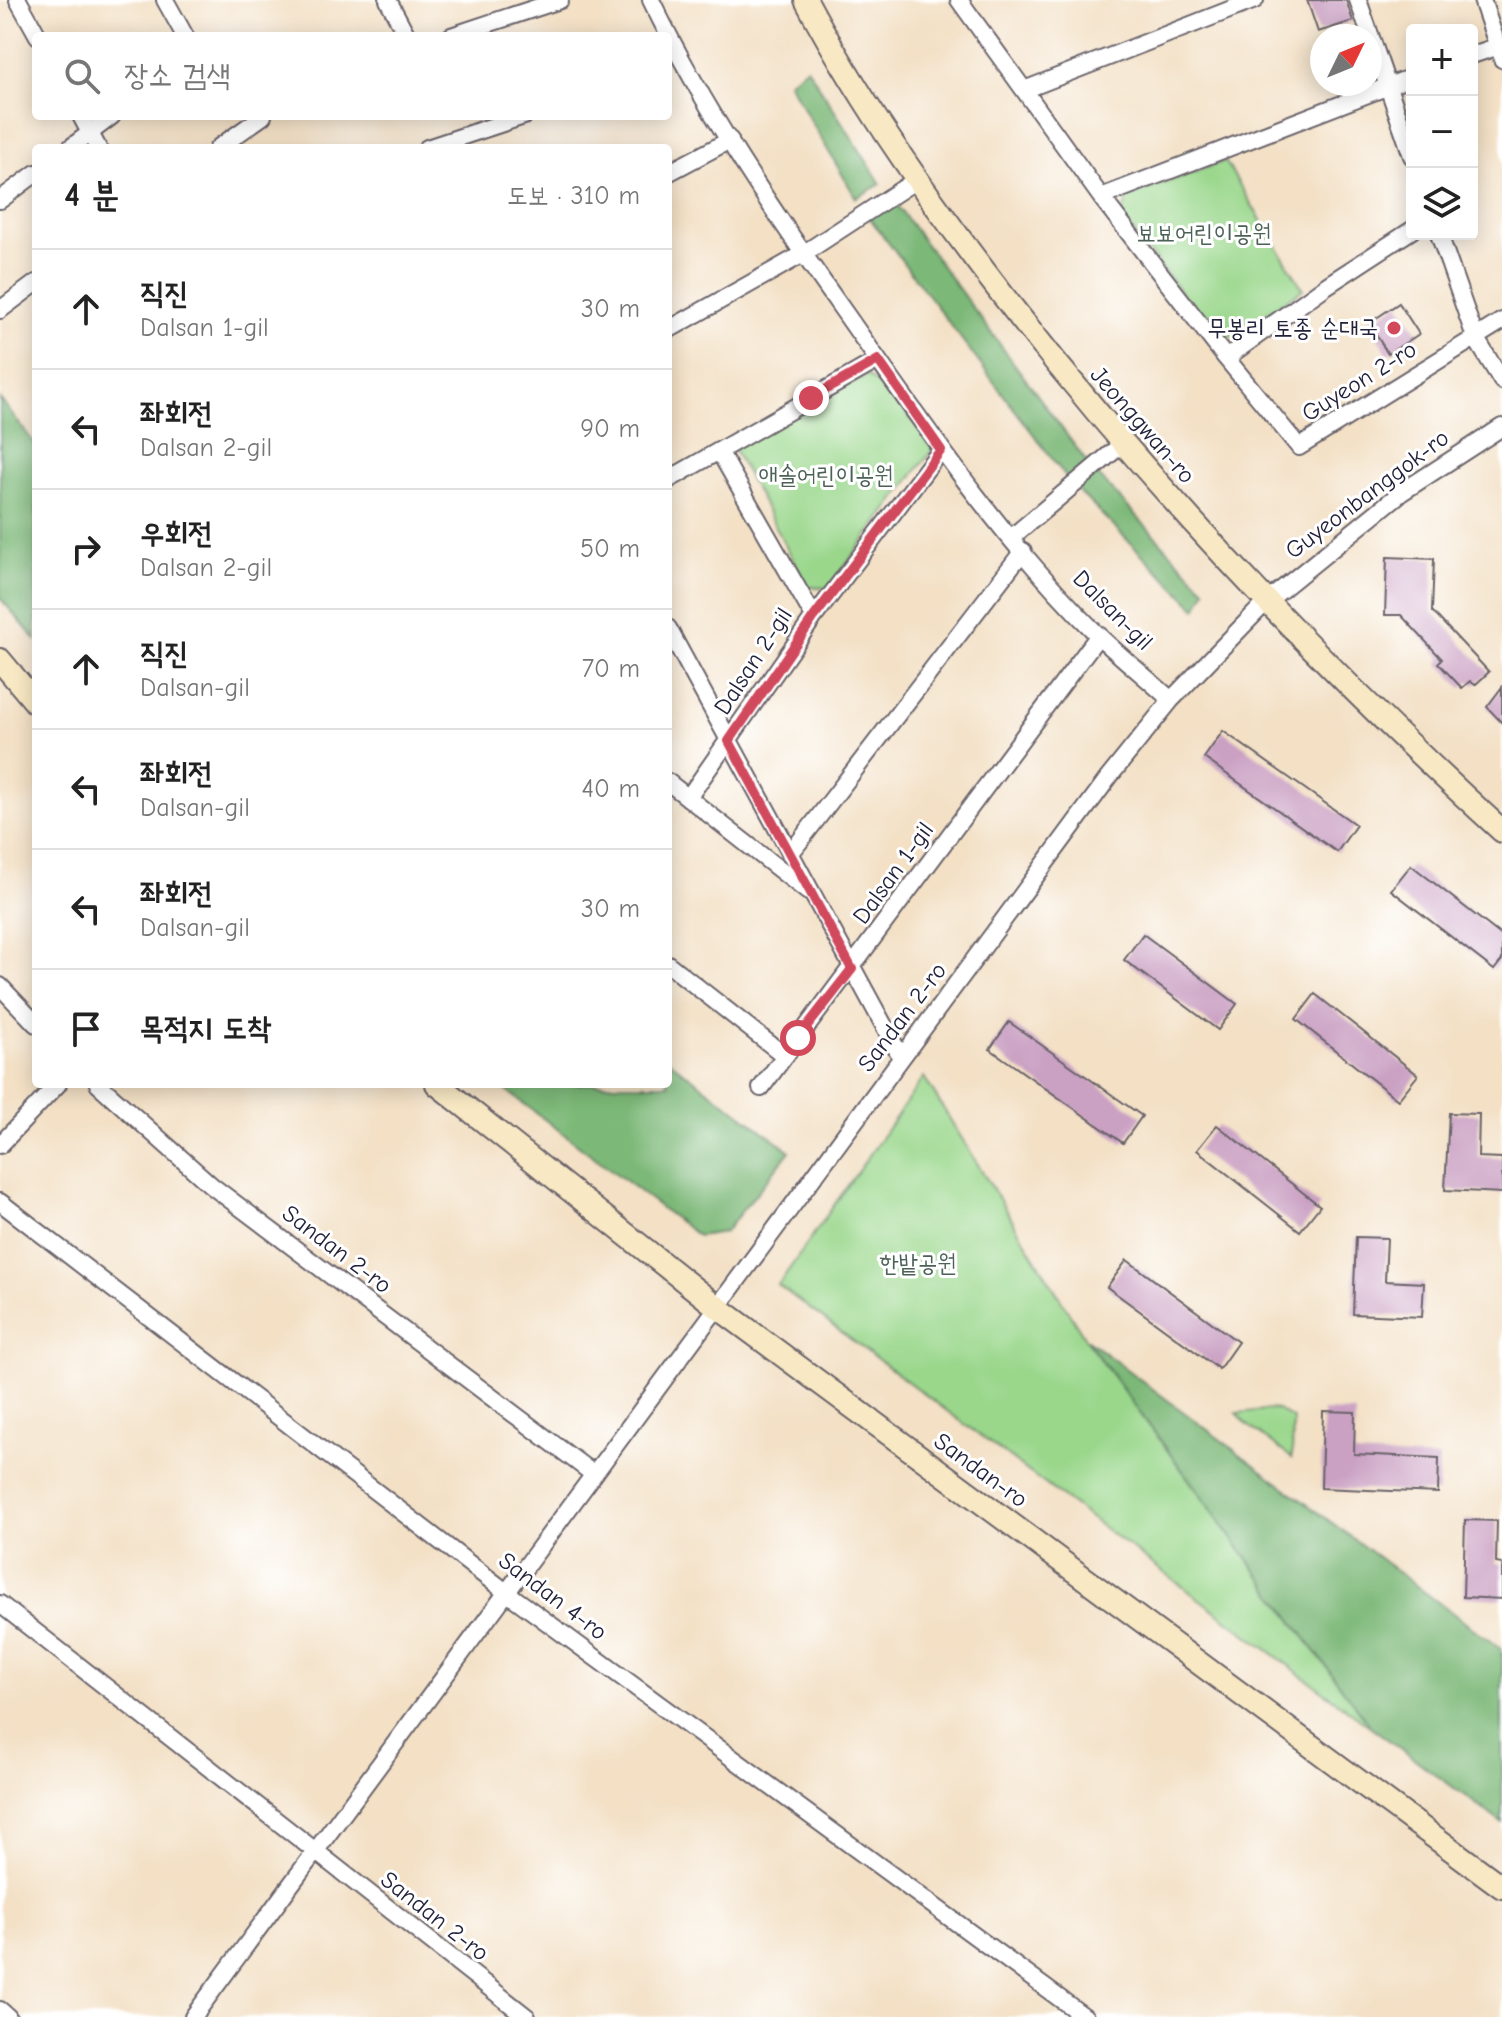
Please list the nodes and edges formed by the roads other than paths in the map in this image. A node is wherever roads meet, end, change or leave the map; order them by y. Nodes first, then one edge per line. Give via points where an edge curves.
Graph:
1 (18, 0) edge
2 (165, 0) edge
3 (388, 0) edge
4 (560, 0) edge
5 (651, 0) edge
6 (806, 0) edge
7 (959, 0) edge
8 (1255, 0) edge
9 (1358, 0) edge
10 (1482, 0) edge
11 (36, 32) edge
12 (183, 32) edge
13 (405, 32) edge
14 (463, 32) edge
15 (663, 32) edge
16 (1501, 50) edge
17 (1478, 54) edge
18 (675, 65) edge
19 (1406, 79) edge
20 (1387, 85) junction
21 (1024, 90) junction
22 (83, 120) edge
23 (109, 120) edge
24 (257, 120) edge
25 (512, 120) edge
26 (1406, 139) edge
27 (94, 140) edge
28 (730, 140) junction
29 (224, 144) edge
30 (439, 144) edge
31 (672, 171) edge
32 (32, 176) edge
33 (916, 180) junction
34 (1101, 197) junction
35 (0, 200) edge
36 (1406, 234) edge
37 (1441, 240) edge
38 (803, 254) junction
39 (32, 286) edge
40 (0, 310) edge
41 (1502, 321) edge
42 (675, 326) edge
43 (1475, 337) junction
44 (1226, 358) junction
45 (878, 360) junction
46 (1502, 381) edge
47 (1502, 427) edge
48 (1122, 444) junction
49 (941, 450) junction
50 (719, 451) junction
51 (672, 478) edge
52 (1012, 537) junction
53 (1023, 551) junction
54 (1265, 603) junction
55 (814, 617) junction
56 (672, 635) edge
57 (1099, 635) junction
58 (0, 660) edge
59 (32, 698) edge
60 (1171, 700) junction
61 (729, 741) junction
62 (672, 785) edge
63 (688, 798) junction
64 (1502, 831) edge
65 (790, 854) junction
66 (813, 896) junction
67 (672, 967) edge
68 (852, 969) junction
69 (0, 986) edge
70 (32, 1020) edge
71 (798, 1038) junction
72 (901, 1057) junction
73 (54, 1088) edge
74 (102, 1088) edge
75 (442, 1088) edge
76 (761, 1088) dead end
77 (0, 1145) edge
78 (0, 1202) edge
79 (716, 1306) junction
80 (592, 1473) junction
81 (506, 1592) junction
82 (0, 1604) edge
83 (314, 1853) junction
84 (1502, 1887) edge
85 (0, 2010) edge
86 (8, 2017) edge
87 (193, 2017) edge
88 (527, 2017) edge
89 (1085, 2017) edge

1 - 11 street
2 - 12 street
3 - 13 street
4 - 14 street
5 - 15 street, Dalsan-gil
6 - 33 street, Jeonggwan-ro
7 - 21 street, Guyeon 2-ro
8 - 21 street
9 - 20 street
10 - 16 street
16 - 17 street
18 - 28 street, Dalsan-gil
19 - 20 street
20 - 26 street
20 - 34 street
21 - 34 street, Guyeon 2-ro
22 - 27 street
23 - 27 street
24 - 29 street
25 - 30 street
28 - 31 street
28 - 38 street, Dalsan-gil
32 - 35 street
33 - 38 street
33 - 48 street, Jeonggwan-ro
34 - 44 street, Guyeon 2-ro
36 - 44 street
37 - 43 street
38 - 42 street
38 - 45 street, Dalsan-gil
39 - 40 street
41 - 43 street, Guyeon 2-ro
43 - 44 street, Guyeon 2-ro via 1299,447
43 - 46 street
45 - 49 street, Dalsan-gil
45 - 50 street
47 - 54 street, Guyeonbanggok-ro via 1402,492
48 - 52 street
48 - 54 street, Jeonggwan-ro
49 - 52 street, Dalsan-gil
49 - 55 street
50 - 51 street
50 - 55 street, Dalsan 2-gil
52 - 53 street, Dalsan-gil
53 - 57 street, Dalsan-gil
53 - 65 street
54 - 60 street, Sandan 2-ro
54 - 64 street, Jeonggwan-ro
55 - 61 street, Dalsan 2-gil
56 - 61 street, Dalsan 2-gil
57 - 60 street, Dalsan-gil
57 - 68 street, Dalsan 1-gil
58 - 59 street
60 - 72 street, Sandan 2-ro
61 - 63 street
61 - 65 street, Dalsan 2-gil
62 - 63 street
63 - 66 street
65 - 66 street, Dalsan 2-gil
66 - 68 street, Dalsan 2-gil
67 - 71 street via 785,1056
68 - 71 street, Dalsan 1-gil
68 - 72 street, Dalsan 2-gil
69 - 70 street
71 - 76 street, Dalsan 1-gil
72 - 79 street, Sandan 2-ro
73 - 77 street
74 - 80 street, Sandan 2-ro via 212,1186
75 - 79 street, Sandan-ro
78 - 81 street, Sandan 4-ro
79 - 80 street, Sandan 2-ro
79 - 84 street, Sandan-ro
80 - 81 street, Sandan 2-ro
81 - 83 street, Sandan 2-ro
81 - 89 street, Sandan 4-ro
82 - 83 street, Sandan 2-ro
83 - 87 street, Sandan 2-ro
83 - 88 street, Sandan 2-ro
85 - 86 street

